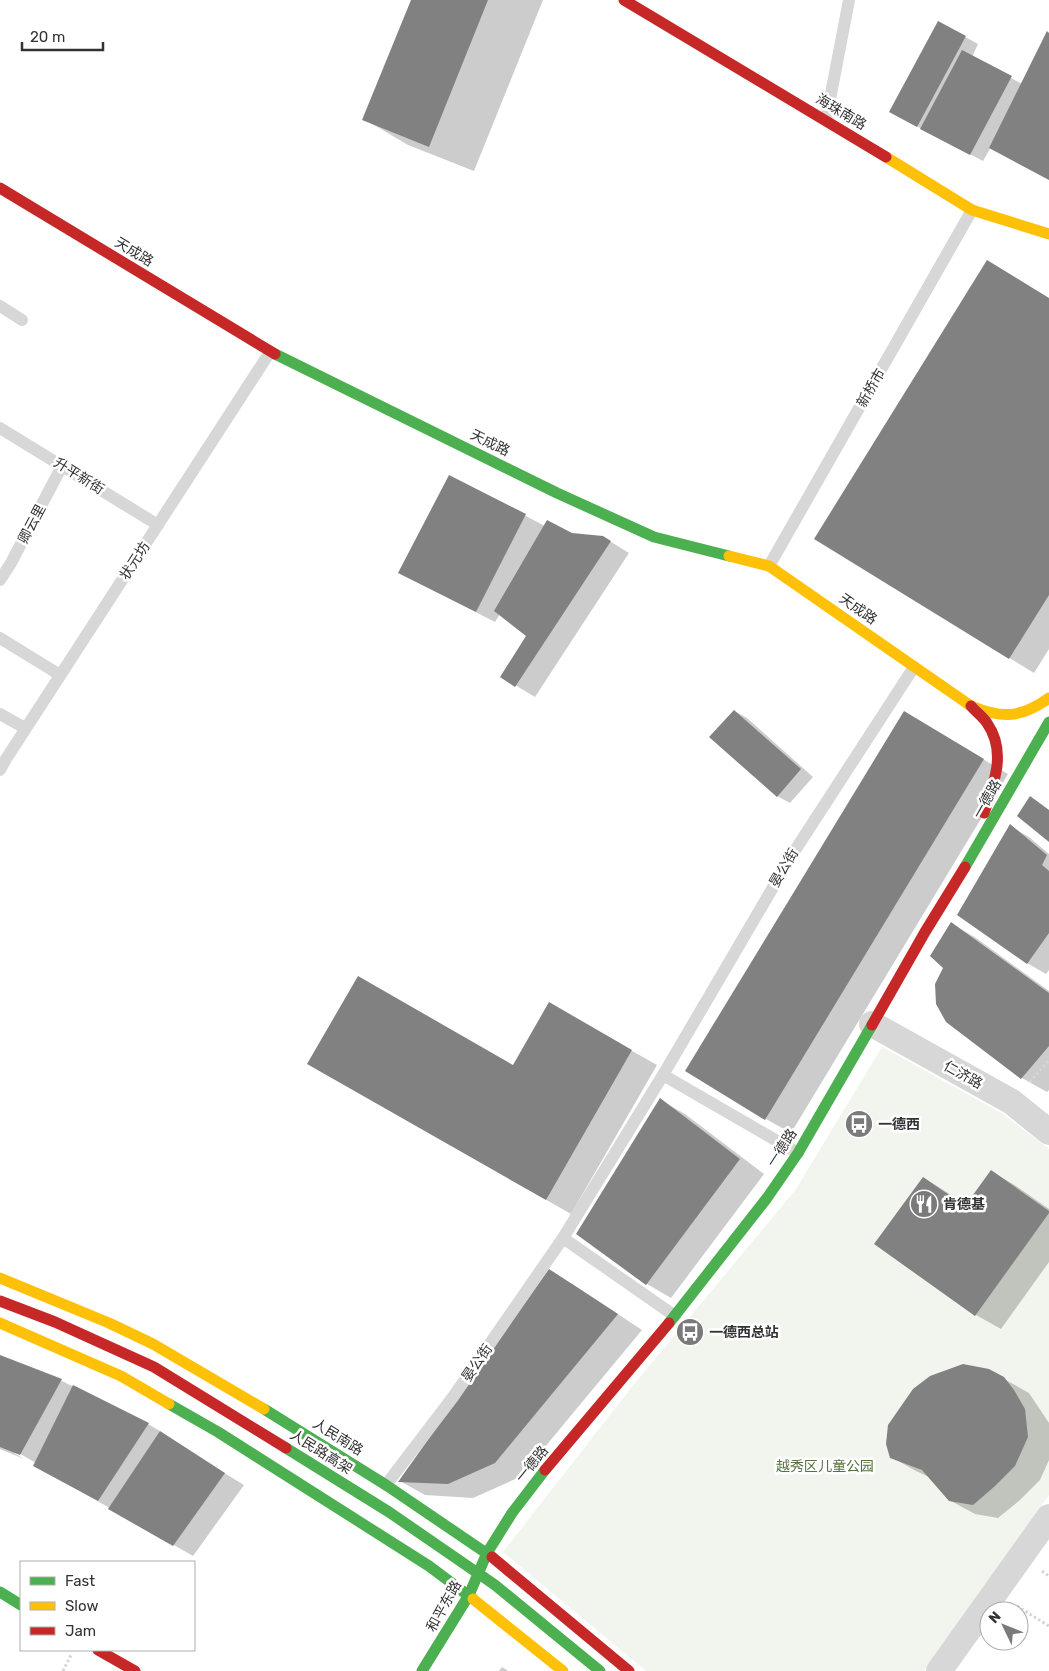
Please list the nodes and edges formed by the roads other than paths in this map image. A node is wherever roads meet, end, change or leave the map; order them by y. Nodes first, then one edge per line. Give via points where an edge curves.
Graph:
1 (624, 0) edge
2 (849, 0) edge
3 (826, 120) junction
4 (0, 188) edge
5 (972, 210) junction
6 (1049, 234) edge
7 (0, 306) edge
8 (22, 320) dead end
9 (270, 352) junction
10 (0, 428) edge
11 (62, 466) junction
12 (158, 525) junction
13 (769, 566) junction
14 (0, 580) edge
15 (0, 638) edge
16 (914, 667) junction
17 (60, 676) junction
18 (1049, 698) edge
19 (971, 706) junction
20 (0, 714) edge
21 (1049, 722) edge
22 (25, 728) junction
23 (0, 770) edge
24 (968, 862) junction
25 (872, 1024) junction
26 (663, 1075) junction
27 (1049, 1132) edge
28 (798, 1153) junction
29 (563, 1238) junction
30 (0, 1278) edge
31 (0, 1301) edge
32 (675, 1316) junction
33 (0, 1323) edge
34 (386, 1484) junction
35 (1049, 1517) edge
36 (487, 1553) junction
37 (0, 1592) edge
38 (469, 1595) junction
39 (20, 1604) edge
40 (100, 1651) edge
41 (135, 1671) edge
42 (422, 1671) edge
43 (563, 1671) edge
44 (600, 1671) edge
45 (629, 1671) edge
46 (939, 1671) edge

1 - 3 main road, 海珠南路
2 - 3 lane
3 - 5 main road, 海珠南路
4 - 9 main road, 天成路
5 - 6 main road, 海珠南路
5 - 13 lane, 新桥市
7 - 8 lane
9 - 12 lane, 状元坊
9 - 13 main road, 天成路 via 654,537
10 - 11 lane, 升平新街
11 - 12 lane, 升平新街
11 - 14 lane, 卿云里
12 - 17 lane, 状元坊
13 - 16 main road, 天成路
15 - 17 lane
16 - 19 main road, 天成路
16 - 26 lane, 晏公街 via 792,855
17 - 22 lane, 状元坊
18 - 19 main road via 1018,715 991,715
19 - 24 main road via 991,730 997,744 999,764
20 - 22 lane
21 - 24 main road, 一德路
22 - 23 lane, 状元坊
24 - 25 main road, 一德路
25 - 27 street, 仁济路 via 1012,1102
25 - 28 main road, 一德路
26 - 28 lane
26 - 29 lane, 晏公街
28 - 32 main road, 一德路
29 - 32 lane
29 - 34 lane, 晏公街 via 453,1397
30 - 34 main road, 人民南路 via 153,1344
31 - 44 main road, 人民路高架 via 56,1322 154,1368 322,1470 495,1585
32 - 36 main road, 一德路 via 534,1484
33 - 38 main road via 121,1376 163,1400 390,1540
34 - 36 main road, 人民南路
35 - 46 street
36 - 38 main road, 和平东路
36 - 45 main road, 人民南路
37 - 39 main road
38 - 42 main road, 和平东路
38 - 43 main road
40 - 41 main road

